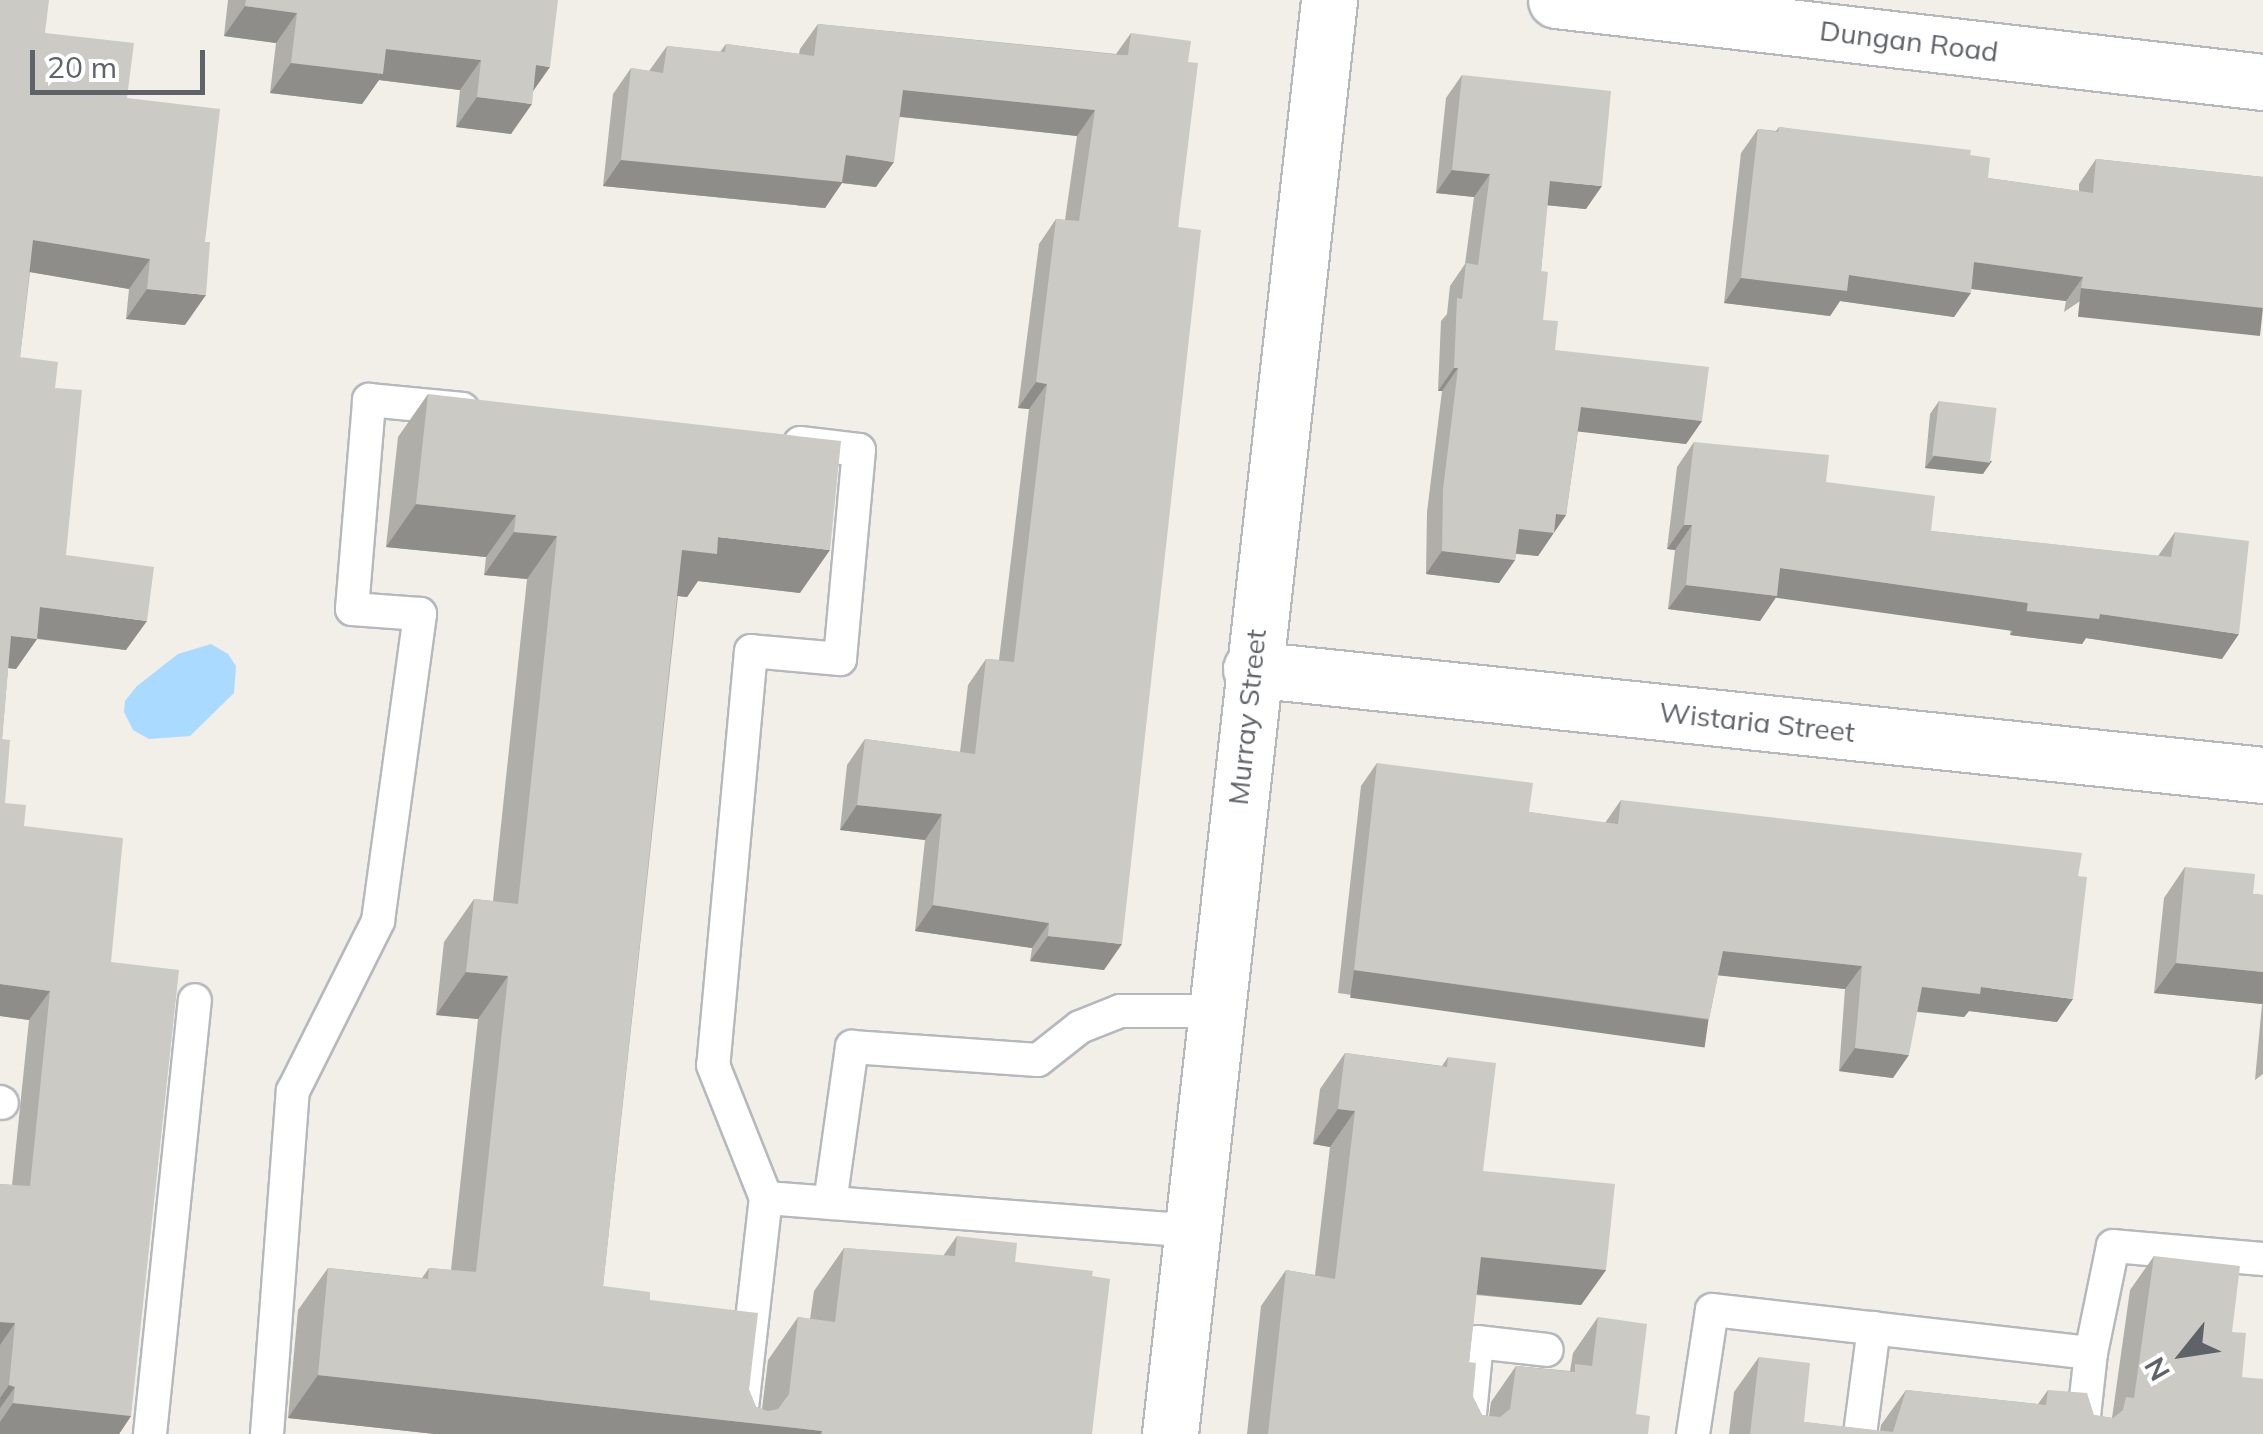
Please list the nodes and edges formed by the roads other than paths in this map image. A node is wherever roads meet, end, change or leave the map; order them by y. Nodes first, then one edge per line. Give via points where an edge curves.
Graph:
1 (1329, 0) edge
2 (1556, 0) edge
3 (2263, 82) edge
4 (487, 412) edge
5 (762, 440) edge
6 (1251, 668) junction
7 (2263, 775) edge
8 (195, 1000) dead end
9 (1216, 1011) junction
10 (766, 1198) junction
11 (830, 1203) junction
12 (1192, 1232) junction
13 (2263, 1259) edge
14 (1874, 1328) junction
15 (1548, 1350) dead end
16 (2092, 1353) junction
17 (150, 1434) edge
18 (267, 1434) edge
19 (738, 1434) edge
20 (1170, 1434) edge
21 (1468, 1434) edge
22 (1693, 1434) edge
23 (1860, 1434) edge
24 (2082, 1434) edge

1 - 6 street, Murray Street
2 - 3 street, Dungan Road
4 - 18 lane via 369,400 352,609 420,614 378,921 293,1091
5 - 10 lane via 860,450 840,659 752,651 713,1065
6 - 7 street, Wistaria Street
6 - 9 street, Murray Street
8 - 17 lane
9 - 11 lane via 1120,1011 1080,1027 1038,1060 852,1047
9 - 12 street, Murray Street
10 - 11 lane
10 - 19 lane
11 - 12 lane
12 - 20 street, Murray Street
13 - 16 lane via 2113,1246
14 - 16 lane
14 - 22 lane via 1712,1310
14 - 23 lane
15 - 21 lane via 1477,1342
16 - 24 lane

